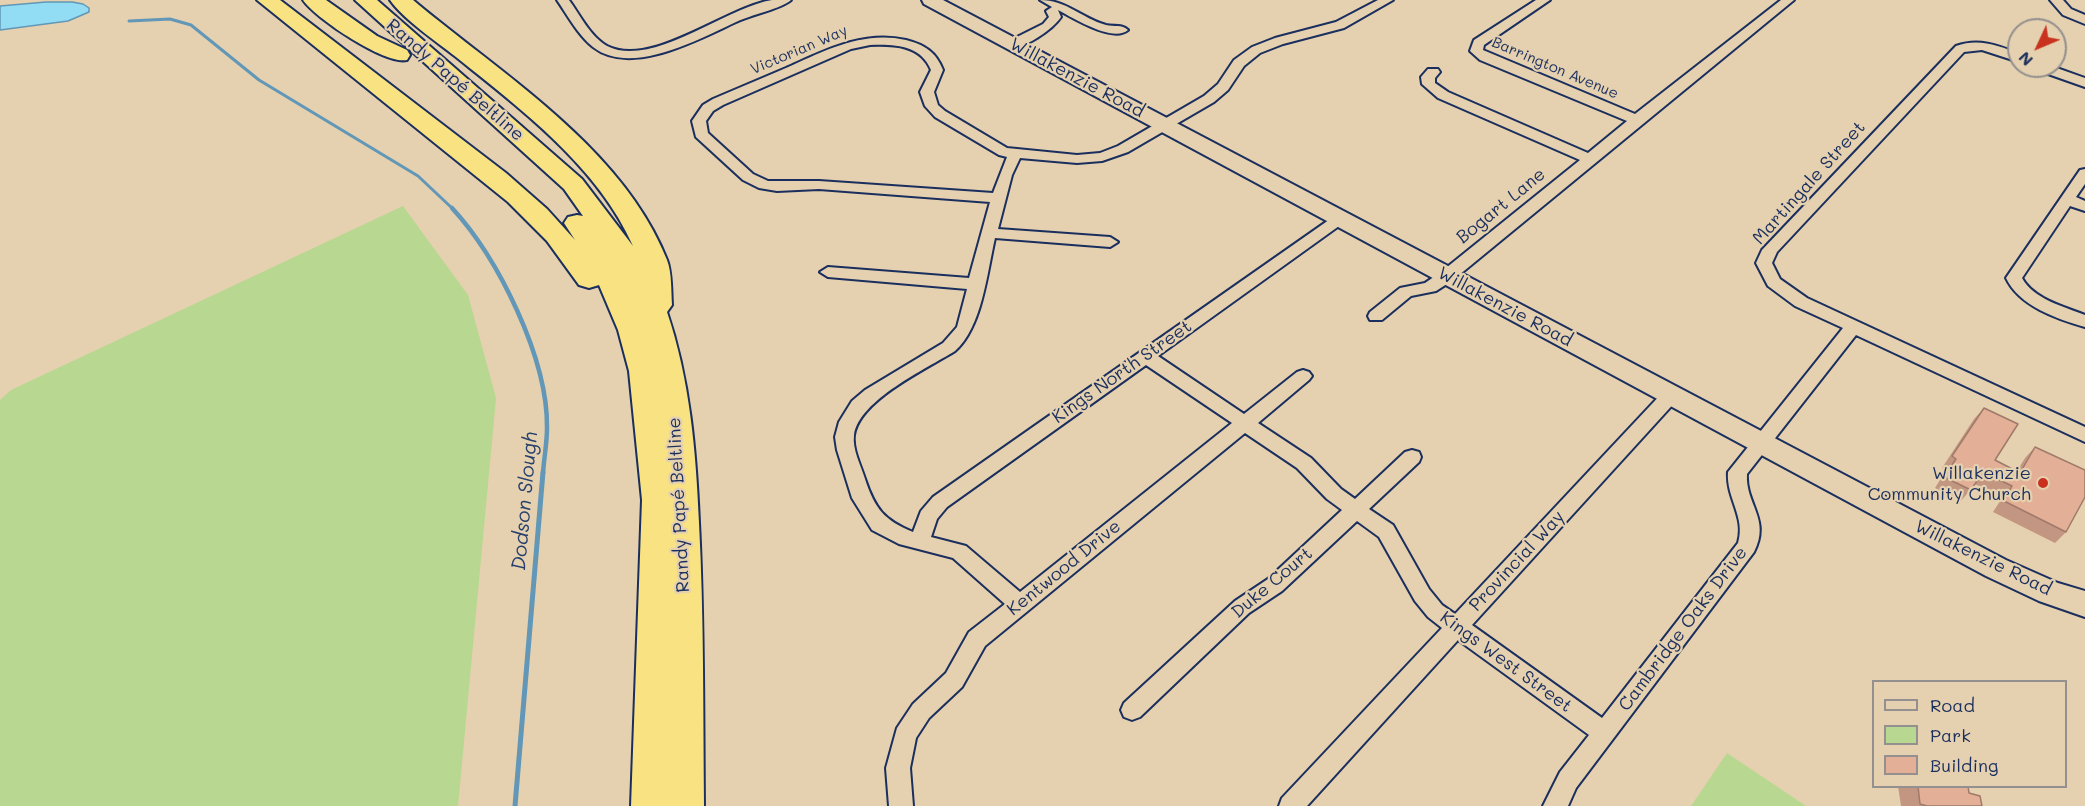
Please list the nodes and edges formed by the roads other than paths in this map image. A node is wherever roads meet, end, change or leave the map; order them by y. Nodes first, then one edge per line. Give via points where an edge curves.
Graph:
1 (313, 0) edge
2 (341, 0) edge
3 (365, 0) edge
4 (400, 0) edge
5 (563, 0) edge
6 (785, 0) edge
7 (930, 0) edge
8 (1544, 0) edge
9 (1788, 0) edge
10 (2056, 0) edge
11 (269, 2) edge
12 (1377, 2) edge
13 (1054, 4) edge
14 (416, 8) edge
15 (2085, 21) edge
16 (1122, 30) dead end
17 (1013, 44) junction
18 (399, 54) junction
19 (2007, 54) edge
20 (1433, 72) dead end
21 (2067, 76) edge
22 (2085, 83) edge
23 (1637, 120) junction
24 (1166, 124) junction
25 (1015, 154) junction
26 (1590, 159) junction
27 (2085, 172) edge
28 (998, 198) junction
29 (2067, 199) junction
30 (2085, 206) edge
31 (1341, 218) junction
32 (988, 234) junction
33 (1110, 242) dead end
34 (828, 272) dead end
35 (1447, 276) junction
36 (975, 285) junction
37 (1376, 316) dead end
38 (2085, 321) edge
39 (656, 322) junction
40 (1853, 327) junction
41 (1145, 356) junction
42 (1304, 376) dead end
43 (1671, 395) junction
44 (1245, 423) junction
45 (2085, 435) edge
46 (1760, 443) junction
47 (1412, 457) dead end
48 (1356, 509) junction
49 (920, 540) junction
50 (1019, 604) junction
51 (2085, 604) edge
52 (1455, 627) junction
53 (656, 634) junction
54 (1132, 710) dead end
55 (1605, 733) junction
56 (652, 806) edge
57 (683, 806) edge
58 (901, 806) edge
59 (1291, 806) edge
60 (1555, 806) edge

1 - 18 highway via 369,41
2 - 18 highway, Randy Papé Beltline
3 - 39 highway, Randy Papé Beltline via 573,184 626,256
4 - 14 highway
5 - 6 street via 597,44 621,58 666,47
7 - 17 street, Willakenzie Road
8 - 23 street, Barrington Avenue via 1478,43 1473,51
9 - 23 street, Bogart Lane
10 - 15 street via 2067,12
11 - 53 highway via 484,168 549,225 577,259 600,297 631,376
12 - 24 street, Victorian Way via 1340,26 1256,50 1239,63 1214,95
13 - 16 street via 1103,28
13 - 17 street via 1055,16 1050,25
14 - 39 highway via 596,167 650,249 657,268
17 - 24 street, Willakenzie Road
18 - 53 highway, Randy Papé Beltline via 544,184 599,255 617,293 633,330 647,391 659,500
19 - 40 street, Martingale Street via 1983,46 1962,48 1765,258 1768,275 1782,290
20 - 26 street, Bogart Lane via 1428,77 1429,84 1443,95
21 - 22 street
23 - 26 street, Bogart Lane
24 - 25 street, Victorian Way via 1102,158
24 - 31 street, Willakenzie Road
25 - 28 street
25 - 28 street, Victorian Way via 997,149 935,110 927,92 936,74 935,62 916,48 889,40 847,46 718,102 699,121 701,134 748,177 764,185 819,185
26 - 35 street, Bogart Lane
27 - 29 street
28 - 32 street
29 - 30 street
29 - 38 street via 2014,281 2030,297
31 - 35 street, Willakenzie Road
31 - 41 street, Kings North Street
32 - 33 street
32 - 36 street
34 - 36 street
35 - 37 street, Bogart Lane via 1430,287 1406,292
35 - 43 street, Willakenzie Road
36 - 49 street via 959,338 864,400 846,429 846,450 868,510 889,531
39 - 57 highway, Randy Papé Beltline via 680,445
40 - 45 street
40 - 46 street
41 - 44 street, Kings West Street
41 - 49 street, Kings North Street via 940,502 928,516
42 - 44 street, Kentwood Drive
43 - 46 street, Willakenzie Road
43 - 52 street, Provincial Way
44 - 48 street, Kings West Street via 1304,463
44 - 50 street, Kentwood Drive
46 - 51 street, Willakenzie Road via 1996,568
46 - 55 street, Cambridge Oaks Drive via 1737,477 1751,519 1746,546
47 - 48 street, Duke Court
48 - 52 street, Kings West Street via 1392,537 1427,603
48 - 54 street, Duke Court via 1275,585 1242,607
49 - 50 street via 965,556
50 - 58 street, Kentwood Drive via 977,639 957,676 921,711 905,735 898,768
52 - 55 street, Kings West Street
52 - 59 street, Provincial Way
53 - 56 highway, Randy Papé Beltline
55 - 60 street, Cambridge Oaks Drive via 1568,780

